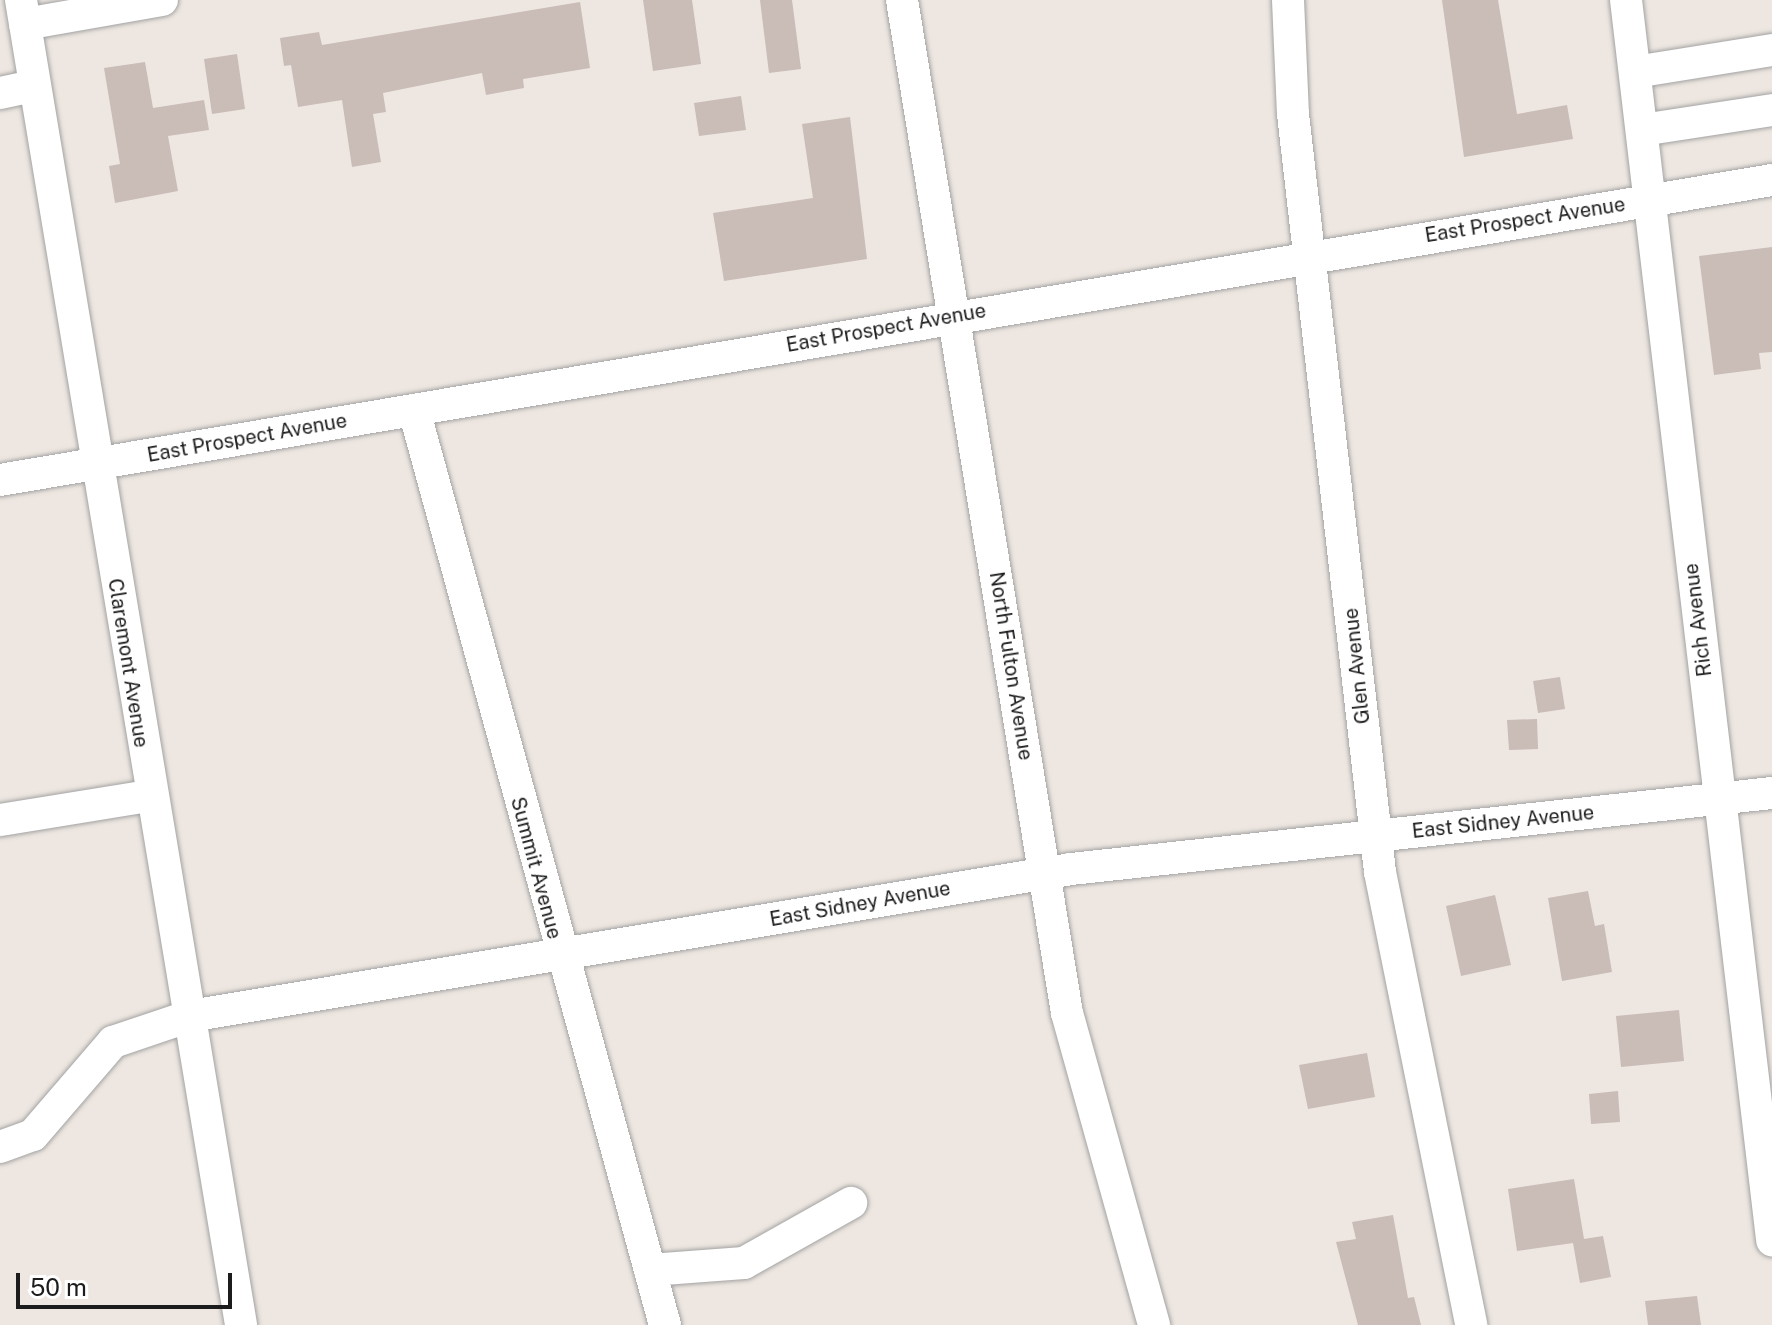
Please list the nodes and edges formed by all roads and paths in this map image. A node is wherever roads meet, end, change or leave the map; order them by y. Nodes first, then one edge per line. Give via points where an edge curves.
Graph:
1 (162, 0) edge
2 (902, 0) edge
3 (1288, 0) edge
4 (1626, 0) edge
5 (23, 12) edge
6 (1772, 50) edge
7 (1635, 72) junction
8 (34, 86) junction
9 (0, 93) edge
10 (1772, 110) edge
11 (1642, 130) junction
12 (1772, 180) edge
13 (1648, 200) junction
14 (1311, 254) junction
15 (953, 316) junction
16 (414, 410) junction
17 (98, 463) junction
18 (0, 480) edge
19 (1772, 793) edge
20 (148, 796) junction
21 (1720, 798) junction
22 (0, 820) edge
23 (1375, 836) junction
24 (1045, 873) junction
25 (559, 955) junction
26 (190, 1016) junction
27 (0, 1147) edge
28 (851, 1203) dead end
29 (1772, 1240) edge
30 (650, 1270) junction
31 (241, 1325) edge
32 (665, 1325) edge
33 (1154, 1325) edge
34 (1471, 1325) edge

1 - 5 street
2 - 15 street, North Fulton Avenue
3 - 14 street, Glen Avenue via 1293,114
4 - 7 street, Rich Avenue
5 - 8 street, Claremont Avenue
6 - 7 street
7 - 11 street, Rich Avenue
8 - 9 street
8 - 17 street, Claremont Avenue
10 - 11 street
11 - 13 street, Rich Avenue
12 - 13 street, East Prospect Avenue
13 - 14 street, East Prospect Avenue
13 - 21 street, Rich Avenue
14 - 15 street, East Prospect Avenue
14 - 23 street, Glen Avenue
15 - 16 street, East Prospect Avenue
15 - 24 street, North Fulton Avenue
16 - 17 street, East Prospect Avenue
16 - 25 street, Summit Avenue
17 - 18 street, East Prospect Avenue
17 - 20 street, Claremont Avenue
19 - 21 street, East Sidney Avenue
20 - 22 street
20 - 26 street, Claremont Avenue
21 - 23 street, East Sidney Avenue
21 - 29 street, Rich Avenue
23 - 24 street, East Sidney Avenue
23 - 34 street, Glen Avenue
24 - 25 street, East Sidney Avenue
24 - 33 street, North Fulton Avenue via 1067,1013
25 - 26 street, East Sidney Avenue
25 - 30 street, Summit Avenue
26 - 27 street, East Sidney Avenue via 113,1042 33,1135
26 - 31 street, Claremont Avenue
28 - 30 street via 744,1263
30 - 32 street, Summit Avenue

